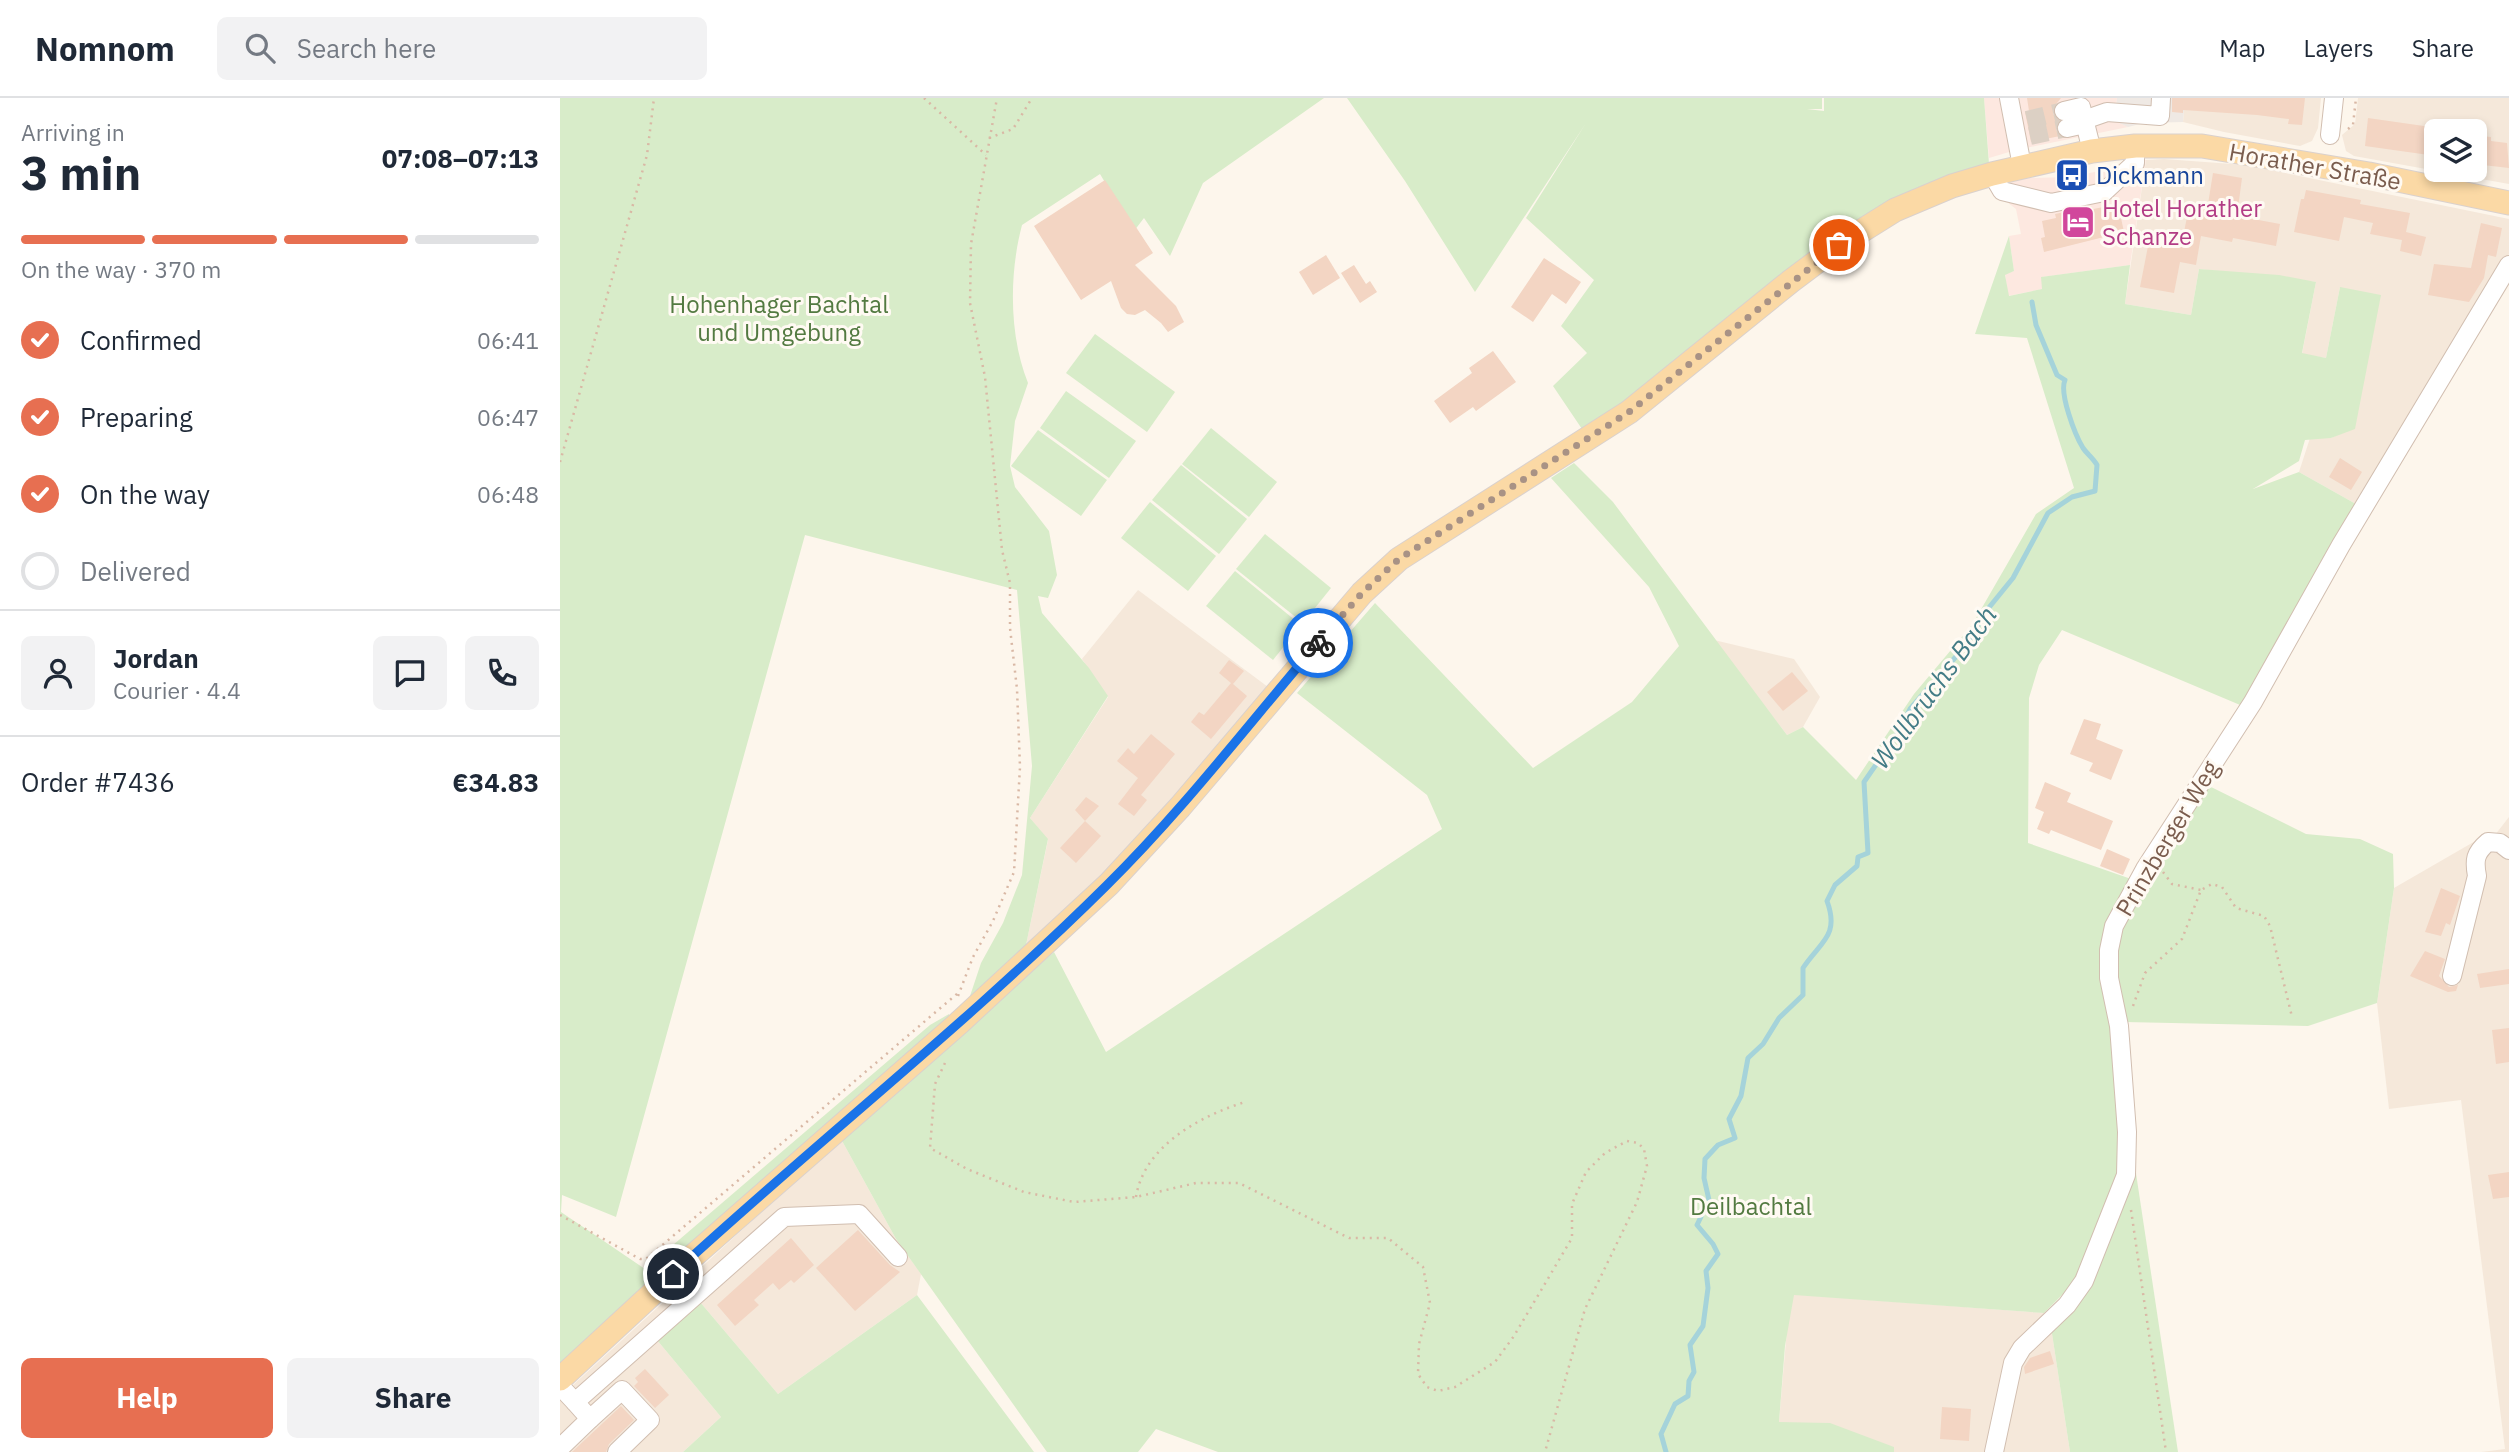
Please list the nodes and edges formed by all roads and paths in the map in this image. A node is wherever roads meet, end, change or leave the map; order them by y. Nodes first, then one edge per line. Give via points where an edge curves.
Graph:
1 (654, 98) edge
2 (924, 98) edge
3 (997, 98) edge
4 (1031, 98) edge
5 (2009, 98) edge
6 (2161, 98) edge
7 (2334, 98) edge
8 (2077, 115) edge
9 (2330, 135) dead end
10 (989, 138) junction
11 (2136, 146) junction
12 (2092, 151) junction
13 (986, 155) junction
14 (2022, 166) junction
15 (1992, 174) junction
16 (2509, 203) edge
17 (2509, 265) edge
18 (560, 462) edge
19 (2509, 850) edge
20 (2152, 859) junction
21 (2201, 890) junction
22 (2452, 976) dead end
23 (958, 993) junction
24 (2292, 1017) dead end
25 (960, 1022) junction
26 (2119, 1026) junction
27 (949, 1052) dead end
28 (1245, 1102) dead end
29 (2126, 1175) junction
30 (1136, 1195) junction
31 (560, 1215) edge
32 (898, 1257) dead end
33 (560, 1379) edge
34 (560, 1385) edge
35 (575, 1402) junction
36 (590, 1419) junction
37 (560, 1448) edge
38 (617, 1452) edge
39 (1545, 1452) edge
40 (1994, 1452) edge
41 (2166, 1452) edge

1 - 18 path via 647,155
2 - 13 path
3 - 10 path
4 - 10 path via 1013,129
5 - 14 street via 2022,129
6 - 8 street via 2160,116
7 - 9 street
8 - 12 street
10 - 13 path
11 - 12 main road, Horather Straße
11 - 15 street via 2135,163 2104,192 2051,203 2002,191
11 - 16 main road, Horather Straße via 2202,146
12 - 14 main road, Horather Straße
13 - 23 path via 971,244 970,303 985,377 1000,536 1010,583 1020,767 1014,872
14 - 15 main road, Horather Straße
15 - 25 main road, Horather Straße via 1895,210 1839,245 1629,412 1399,559 1362,593 1109,884
17 - 20 street, Prinzberger Weg via 2253,702
19 - 22 street via 2488,842 2478,851 2474,862 2477,876
20 - 21 path via 2172,884
20 - 26 street, Prinzberger Weg via 2114,926 2109,950 2109,978
21 - 24 path via 2212,884 2222,887 2236,908 2264,916
21 - 26 path via 2182,939 2145,973 2131,1012
23 - 25 path
23 - 31 path via 646,1259
25 - 33 main road, Horather Straße
26 - 29 street, Prinzberger Weg
27 - 30 path via 936,1084 930,1148 1024,1192 1074,1202
28 - 30 path via 1192,1124 1146,1167
29 - 40 street, Prinzberger Weg via 2084,1281 2013,1363
29 - 41 path
30 - 39 path via 1196,1183 1240,1183 1349,1238 1388,1238 1423,1267 1430,1303 1419,1345 1418,1374 1427,1387 1438,1391 1455,1387 1494,1362 1572,1238 1572,1204 1586,1172 1605,1153 1627,1141 1638,1143 1647,1166 1637,1202 1585,1308
32 - 35 street via 859,1214 784,1217
34 - 35 street
35 - 36 street
36 - 37 street
36 - 38 street via 622,1390 650,1420

